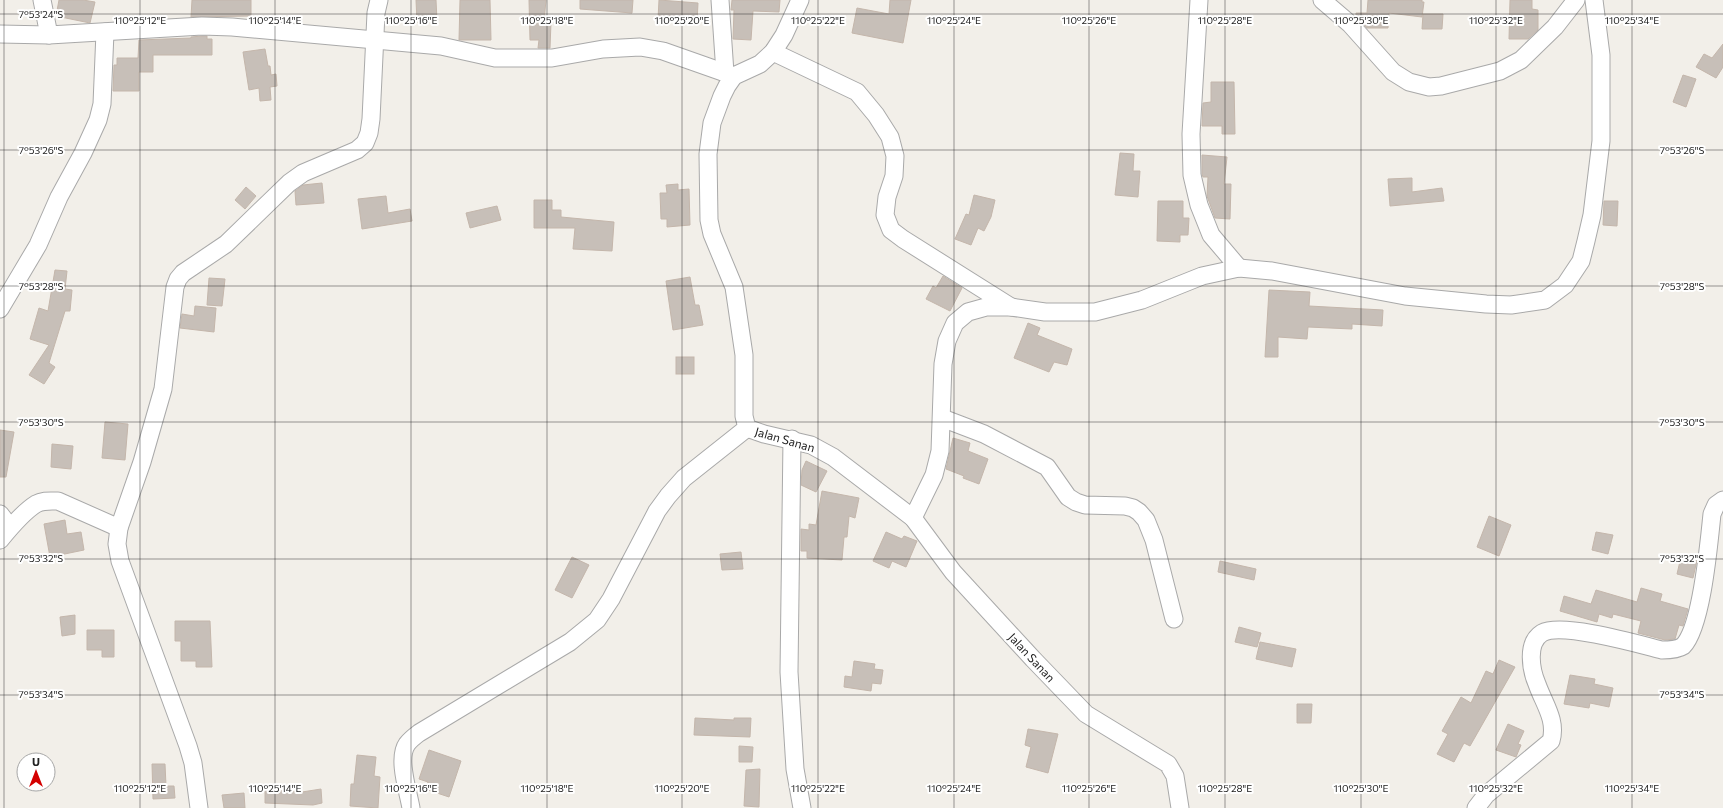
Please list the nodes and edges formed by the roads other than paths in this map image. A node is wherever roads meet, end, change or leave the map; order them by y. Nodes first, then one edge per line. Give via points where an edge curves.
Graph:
1 (42, 0) edge
2 (380, 0) edge
3 (720, 0) edge
4 (800, 0) edge
5 (1199, 0) edge
6 (1322, 0) edge
7 (1576, 0) edge
8 (1594, 0) edge
9 (105, 32) junction
10 (0, 34) edge
11 (48, 35) junction
12 (376, 40) junction
13 (773, 52) junction
14 (729, 75) junction
15 (1239, 268) junction
16 (1011, 307) junction
17 (0, 309) edge
18 (942, 418) junction
19 (747, 428) junction
20 (792, 440) junction
21 (1723, 500) edge
22 (913, 518) junction
23 (3, 527) edge
24 (119, 528) junction
25 (1174, 619) dead end
26 (199, 808) edge
27 (411, 808) edge
28 (802, 808) edge
29 (1180, 808) edge
30 (1476, 808) edge

1 - 11 street
2 - 12 street via 376,13
3 - 14 street
4 - 13 street
5 - 15 street via 1192,175 1199,205 1211,235
6 - 7 street via 1350,24 1393,72 1409,82 1429,87 1500,71 1521,60 1555,28
8 - 15 street via 1601,55 1601,141 1592,215 1586,241 1580,261 1565,285 1545,300 1511,305 1486,304 1405,296 1272,271
9 - 11 street
9 - 12 street via 202,26
9 - 17 street via 102,104 98,120 58,198 38,245
10 - 11 street
12 - 14 street via 441,46 495,58 522,59 552,58 603,49 640,47 663,51
12 - 24 street via 371,119 365,143 357,150 304,173 289,183 226,244 178,279 159,406
13 - 14 street via 760,64
13 - 16 street via 857,92 876,115 890,137 895,156 894,176 885,215 891,230
14 - 19 street, Jalan Sanan via 712,123 708,154 709,220 712,234 734,287 744,355 744,416
15 - 16 street via 1202,276 1142,300 1095,312 1045,312
16 - 18 street via 986,307 968,312 950,330 943,364
18 - 22 street via 940,452 934,475
18 - 25 street via 984,434 1047,467 1068,496 1076,502 1085,505 1125,506 1139,512 1146,520 1154,540
19 - 20 street, Jalan Sanan
19 - 27 street via 684,478 668,496 657,511 611,599 597,620 570,642 418,733 407,744 403,753 403,765
20 - 22 street, Jalan Sanan via 811,445 833,457
20 - 28 street via 789,672 795,769
21 - 30 street via 1716,505 1712,514 1703,585 1694,627 1688,640 1681,647 1662,650 1576,631 1558,630 1542,633 1531,651 1532,664 1536,683 1550,712 1553,725 1551,742 1486,795
22 - 29 street, Jalan Sanan via 953,572 1086,714 1168,764 1175,776
23 - 24 street via 36,504 47,500 58,501
24 - 26 street via 117,544 120,561 188,746 193,762

